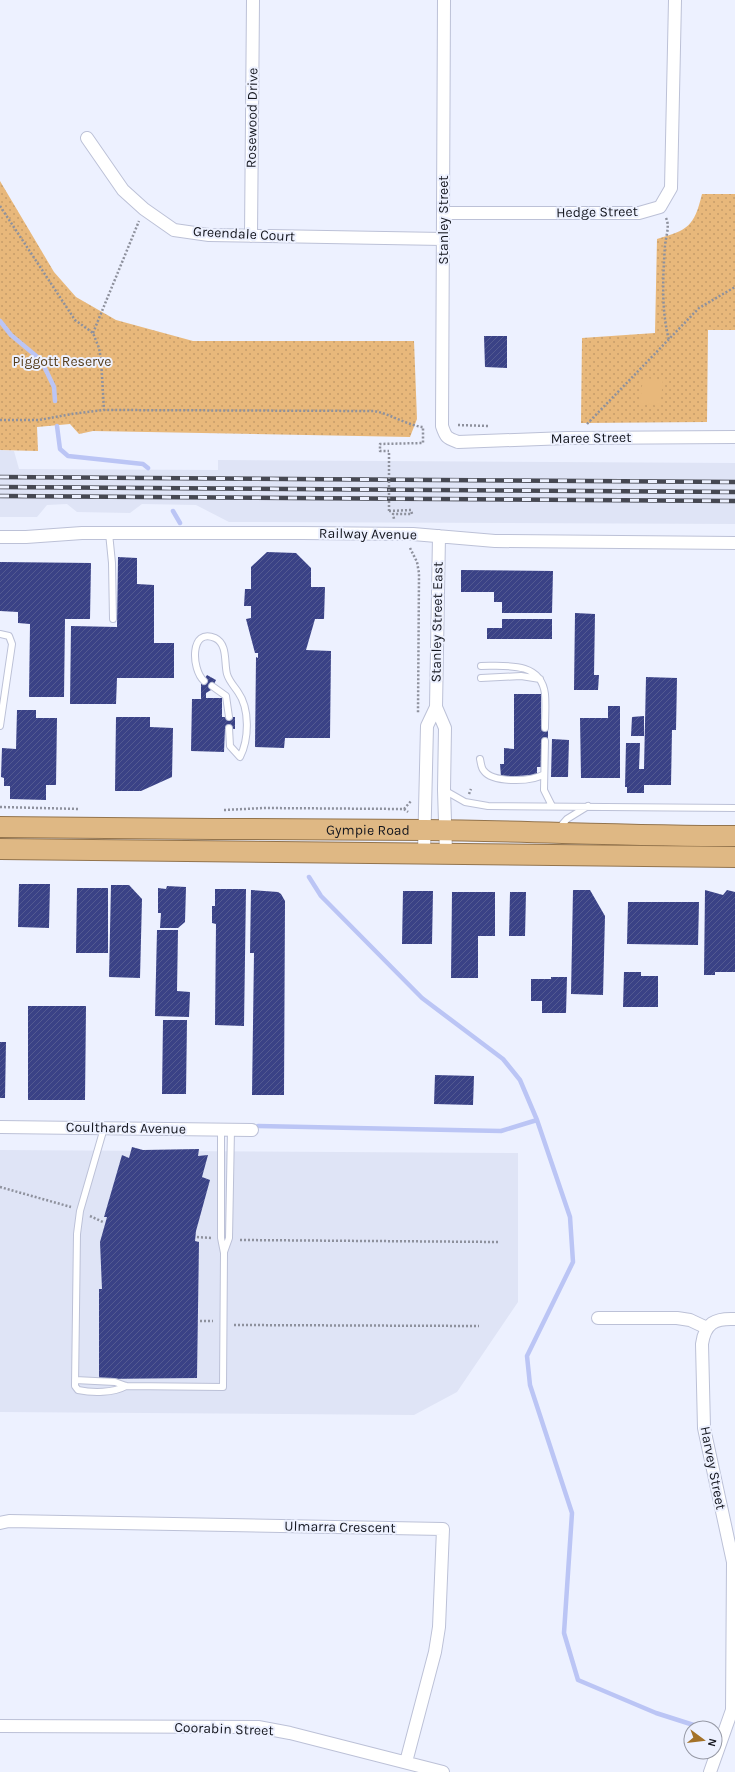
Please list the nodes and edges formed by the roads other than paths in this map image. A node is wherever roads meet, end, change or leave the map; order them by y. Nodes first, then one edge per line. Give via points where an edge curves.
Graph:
1 (253, 0) edge
2 (444, 0) edge
3 (676, 0) edge
4 (87, 138) dead end
5 (443, 213) junction
6 (251, 236) junction
7 (443, 239) junction
8 (735, 437) edge
9 (448, 439) joint
10 (109, 533) junction
11 (439, 536) junction
12 (0, 537) edge
13 (735, 543) edge
14 (113, 619) dead end
15 (0, 634) edge
16 (481, 666) dead end
17 (481, 678) dead end
18 (540, 679) junction
19 (204, 681) dead end
20 (212, 686) dead end
21 (2, 703) edge
22 (436, 707) junction
23 (229, 717) dead end
24 (0, 726) edge
25 (229, 728) dead end
26 (545, 728) dead end
27 (545, 741) dead end
28 (480, 759) dead end
29 (544, 774) junction
30 (444, 790) junction
31 (552, 806) junction
32 (588, 806) junction
33 (735, 808) edge
34 (0, 827) edge
35 (425, 830) junction
36 (445, 831) junction
37 (554, 833) junction
38 (735, 836) edge
39 (0, 849) edge
40 (424, 853) junction
41 (446, 853) junction
42 (735, 857) edge
43 (0, 1127) edge
44 (104, 1128) junction
45 (226, 1129) junction
46 (252, 1130) dead end
47 (224, 1253) junction
48 (598, 1318) dead end
49 (735, 1319) edge
50 (707, 1328) junction
51 (75, 1380) junction
52 (126, 1386) junction
53 (0, 1523) edge
54 (0, 1726) edge
55 (406, 1762) junction
56 (443, 1772) edge
57 (710, 1772) edge

1 - 6 street, Rosewood Drive
2 - 5 street, Stanley Street
3 - 5 street, Hedge Street via 672,188 661,205 639,213
4 - 6 street, Greendale Court via 123,190 174,230 209,235
5 - 7 street, Stanley Street
6 - 7 street, Greendale Court
7 - 9 street, Stanley Street via 442,426
8 - 9 street, Maree Street via 458,442
10 - 11 street, Railway Avenue
10 - 12 street, Railway Avenue
10 - 14 lane
11 - 13 street, Railway Avenue via 495,541
11 - 22 street, Stanley Street East
15 - 21 lane via 9,636 12,644
16 - 18 lane via 518,666
17 - 18 lane via 521,676
18 - 26 lane via 545,695
19 - 25 lane via 196,670 196,650 198,641 212,637 223,646 228,676 243,701 246,738 240,757 230,746
20 - 23 lane via 226,696
21 - 24 lane
22 - 30 street, Stanley Street East via 444,728
22 - 35 street, Stanley Street East via 427,726
27 - 29 lane
28 - 29 lane via 483,770 497,778 536,779
29 - 31 lane via 544,790
30 - 31 lane via 465,802 477,805
30 - 36 street, Stanley Street East
31 - 32 lane
32 - 33 lane
32 - 37 lane via 567,819
34 - 35 highway, Gympie Road
35 - 36 highway, Gympie Road
35 - 40 street, Stanley Street East
36 - 37 highway, Gympie Road
36 - 41 street, Stanley Street East
37 - 38 highway, Gympie Road
39 - 40 highway, Gympie Road
40 - 41 highway, Gympie Road
41 - 42 highway, Gympie Road
43 - 44 street, Coulthards Avenue
44 - 45 street, Coulthards Avenue
44 - 51 lane via 80,1211 77,1234
45 - 46 street, Coulthards Avenue
45 - 47 lane via 221,1238
45 - 47 lane via 229,1238
47 - 52 lane via 223,1387
48 - 50 street via 677,1318 690,1320
49 - 50 street via 724,1318
50 - 57 street, Harvey Street via 702,1344 704,1428 733,1562 732,1710
51 - 52 lane via 115,1382
51 - 52 lane via 78,1390 84,1391 117,1391
53 - 55 street, Ulmarra Crescent via 443,1529 439,1627 435,1652
54 - 55 street, Coorabin Street via 258,1727
55 - 56 street, Coorabin Street

